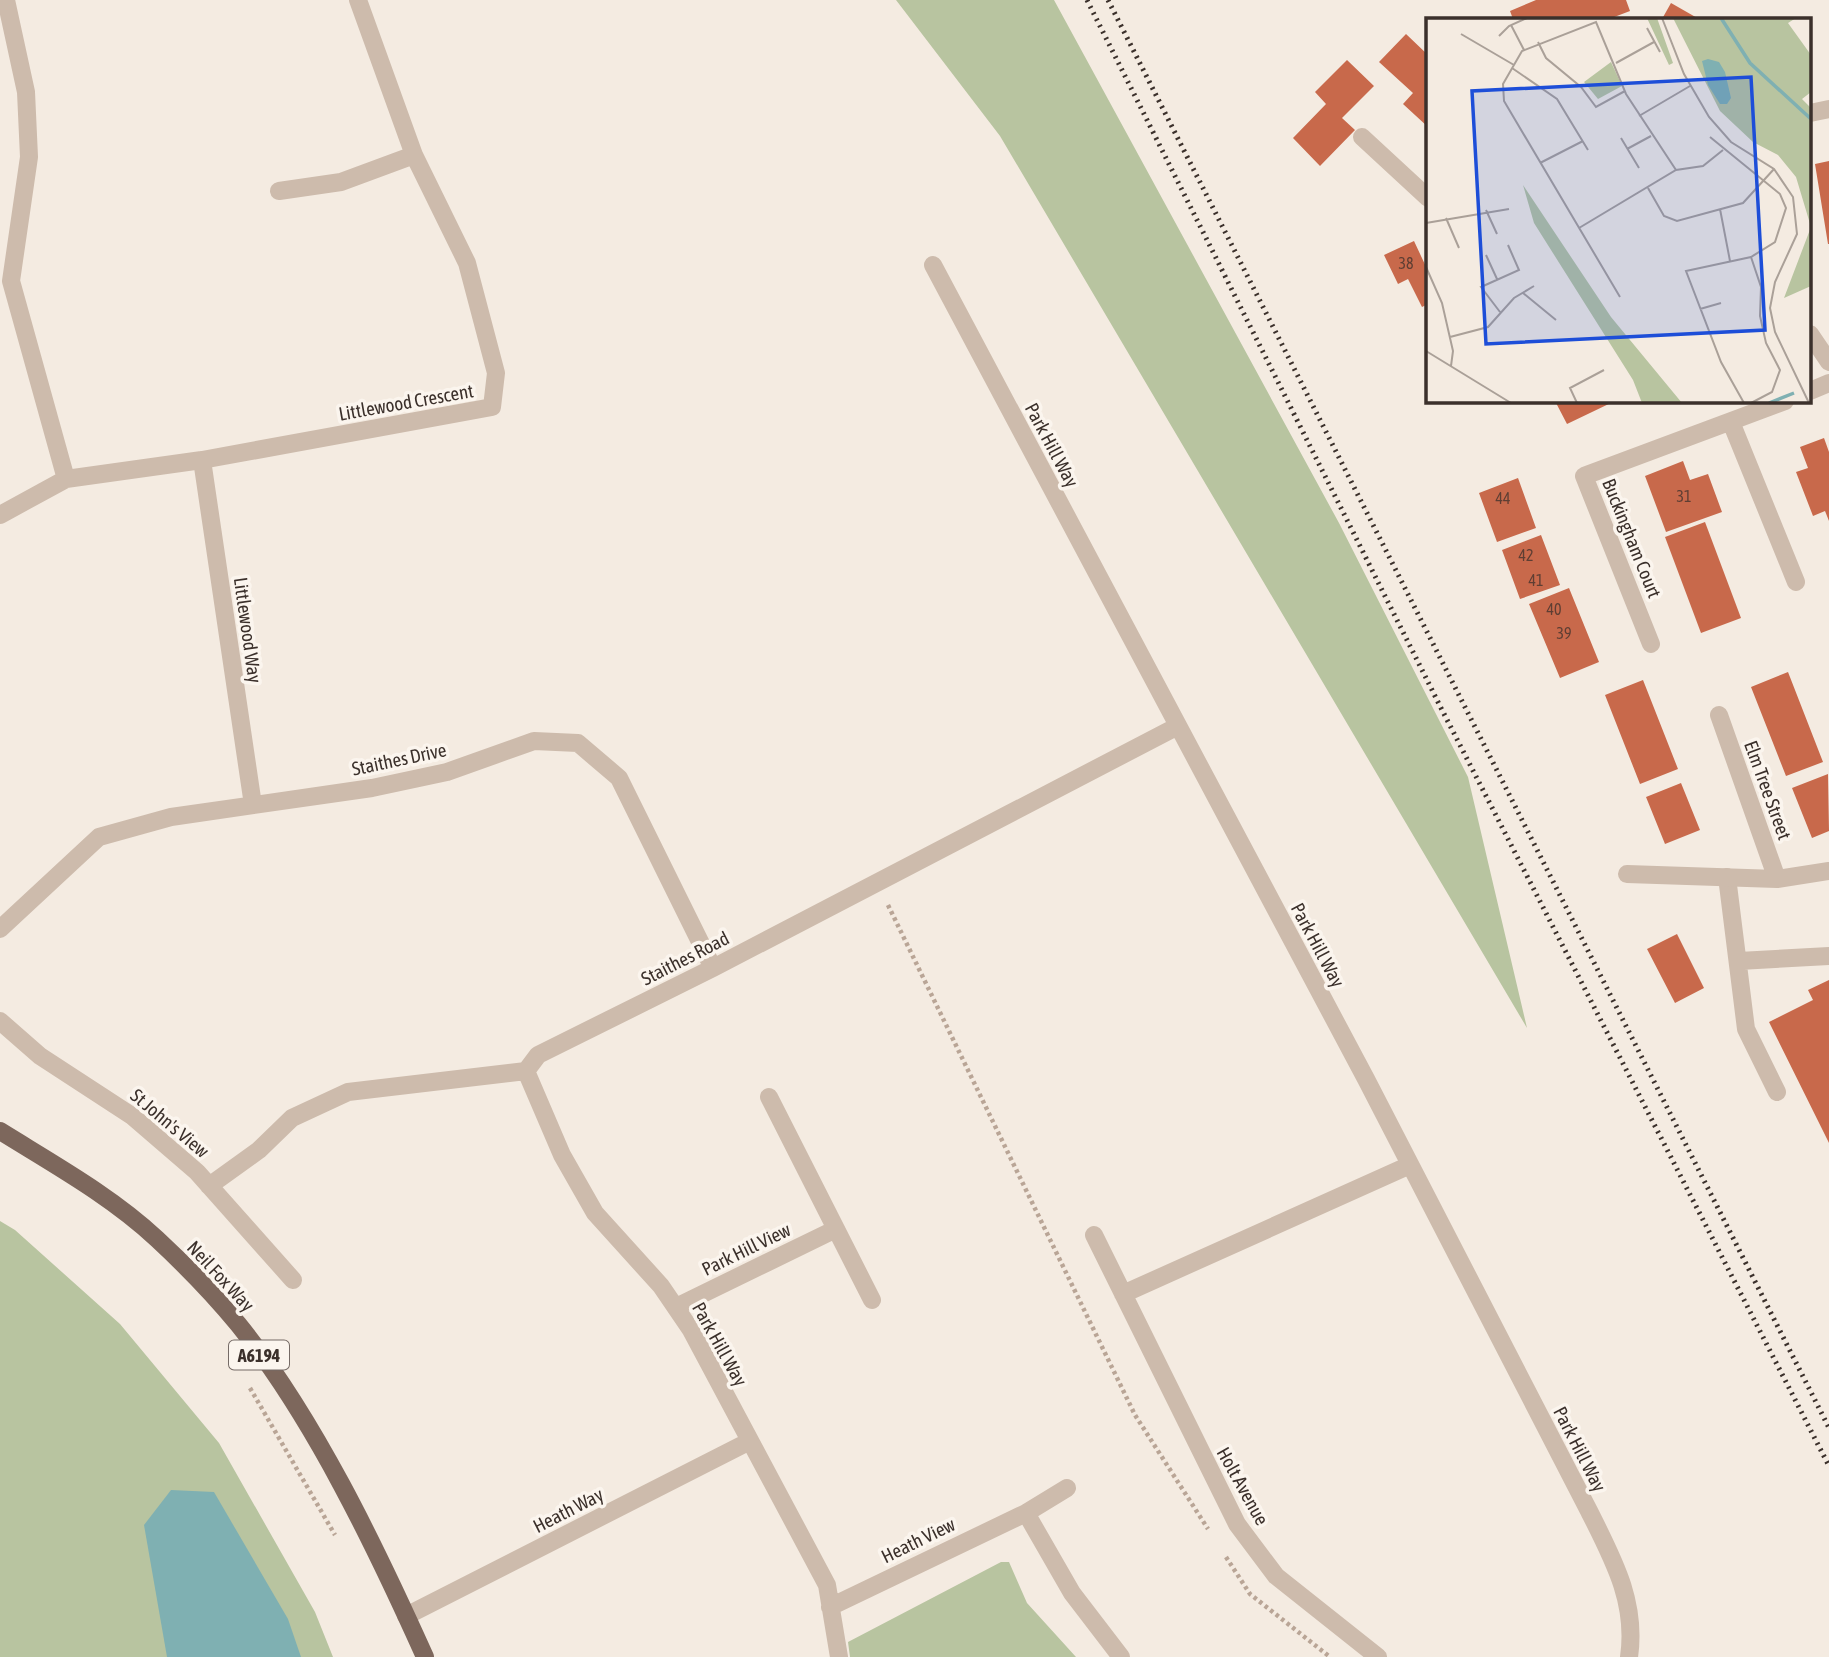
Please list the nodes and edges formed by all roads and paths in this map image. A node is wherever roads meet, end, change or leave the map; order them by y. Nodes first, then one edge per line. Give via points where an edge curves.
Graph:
1 (6, 0) edge
2 (358, 0) edge
3 (1829, 108) edge
4 (1812, 112) edge
5 (1362, 137) dead end
6 (414, 155) junction
7 (279, 191) dead end
8 (1426, 196) edge
9 (933, 265) dead end
10 (1812, 337) edge
11 (1829, 362) edge
12 (1829, 383) edge
13 (1812, 390) edge
14 (1782, 402) edge
15 (1731, 422) junction
16 (202, 460) junction
17 (66, 479) junction
18 (0, 515) edge
19 (1796, 582) dead end
20 (1651, 644) dead end
21 (1719, 715) dead end
22 (1178, 726) junction
23 (253, 805) junction
24 (1829, 871) edge
25 (1627, 874) dead end
26 (1727, 877) junction
27 (1777, 879) junction
28 (877, 882) junction
29 (0, 929) edge
30 (1829, 956) edge
31 (1739, 961) junction
32 (713, 968) junction
33 (0, 1021) edge
34 (526, 1072) junction
35 (1777, 1092) dead end
36 (769, 1097) dead end
37 (0, 1130) edge
38 (1410, 1165) junction
39 (209, 1186) junction
40 (836, 1228) junction
41 (1094, 1235) dead end
42 (293, 1280) dead end
43 (1123, 1294) junction
44 (872, 1300) dead end
45 (676, 1307) junction
46 (243, 1377) dead end
47 (748, 1442) junction
48 (1067, 1488) dead end
49 (1026, 1513) junction
50 (1214, 1538) dead end
51 (339, 1542) dead end
52 (1221, 1549) dead end
53 (830, 1607) junction
54 (406, 1616) junction
55 (425, 1657) edge
56 (839, 1657) edge
57 (1121, 1657) edge
58 (1330, 1657) edge
59 (1378, 1657) edge
60 (1629, 1657) edge

1 - 17 street via 26,92 29,157 11,281
2 - 6 street, Littlewood Crescent
3 - 4 street
5 - 8 street
6 - 7 street via 341,182
6 - 16 street, Littlewood Crescent via 467,263 496,373 492,407
9 - 22 street, Park Hill Way
10 - 11 street
12 - 13 street
14 - 15 street, Buckingham Court
15 - 19 street
15 - 20 street, Buckingham Court via 1584,476
16 - 17 street, Littlewood Crescent
16 - 23 street, Littlewood Way
17 - 18 street, Littlewood Crescent
21 - 27 street, Elm Tree Street
22 - 28 street, Staithes Road
22 - 38 street, Park Hill Way
23 - 29 street, Staithes Drive via 171,817 99,837
23 - 32 street, Staithes Drive via 447,772 534,741 578,743 619,778
24 - 27 street
25 - 26 street
26 - 27 street
26 - 31 street
28 - 32 street, Staithes Road
28 - 50 path via 1135,1415
30 - 31 street
31 - 35 street via 1746,1029
32 - 34 street, Staithes Road via 538,1055
33 - 39 street, St John's View via 40,1056 132,1116
34 - 39 street via 348,1093 292,1118 259,1150
34 - 45 street, Park Hill Way via 562,1155 595,1213
36 - 40 street
37 - 54 main road, Neil Fox Way / A6194 via 87,1185 156,1238 238,1324 344,1490
38 - 43 street
38 - 60 street, Park Hill Way via 1625,1583 1633,1632
39 - 42 street, St John's View
40 - 44 street
40 - 45 street, Park Hill View
41 - 43 street, Holt Avenue
43 - 59 street, Holt Avenue via 1237,1524 1276,1576
45 - 47 street, Park Hill Way
46 - 51 path
47 - 53 street, Park Hill Way via 827,1585
47 - 54 street, Heath Way
48 - 49 street, Heath View
49 - 53 street, Heath View
49 - 57 street via 1072,1593
52 - 58 path via 1250,1594
53 - 56 street, Park Hill Way
54 - 55 main road, Neil Fox Way / A6194

